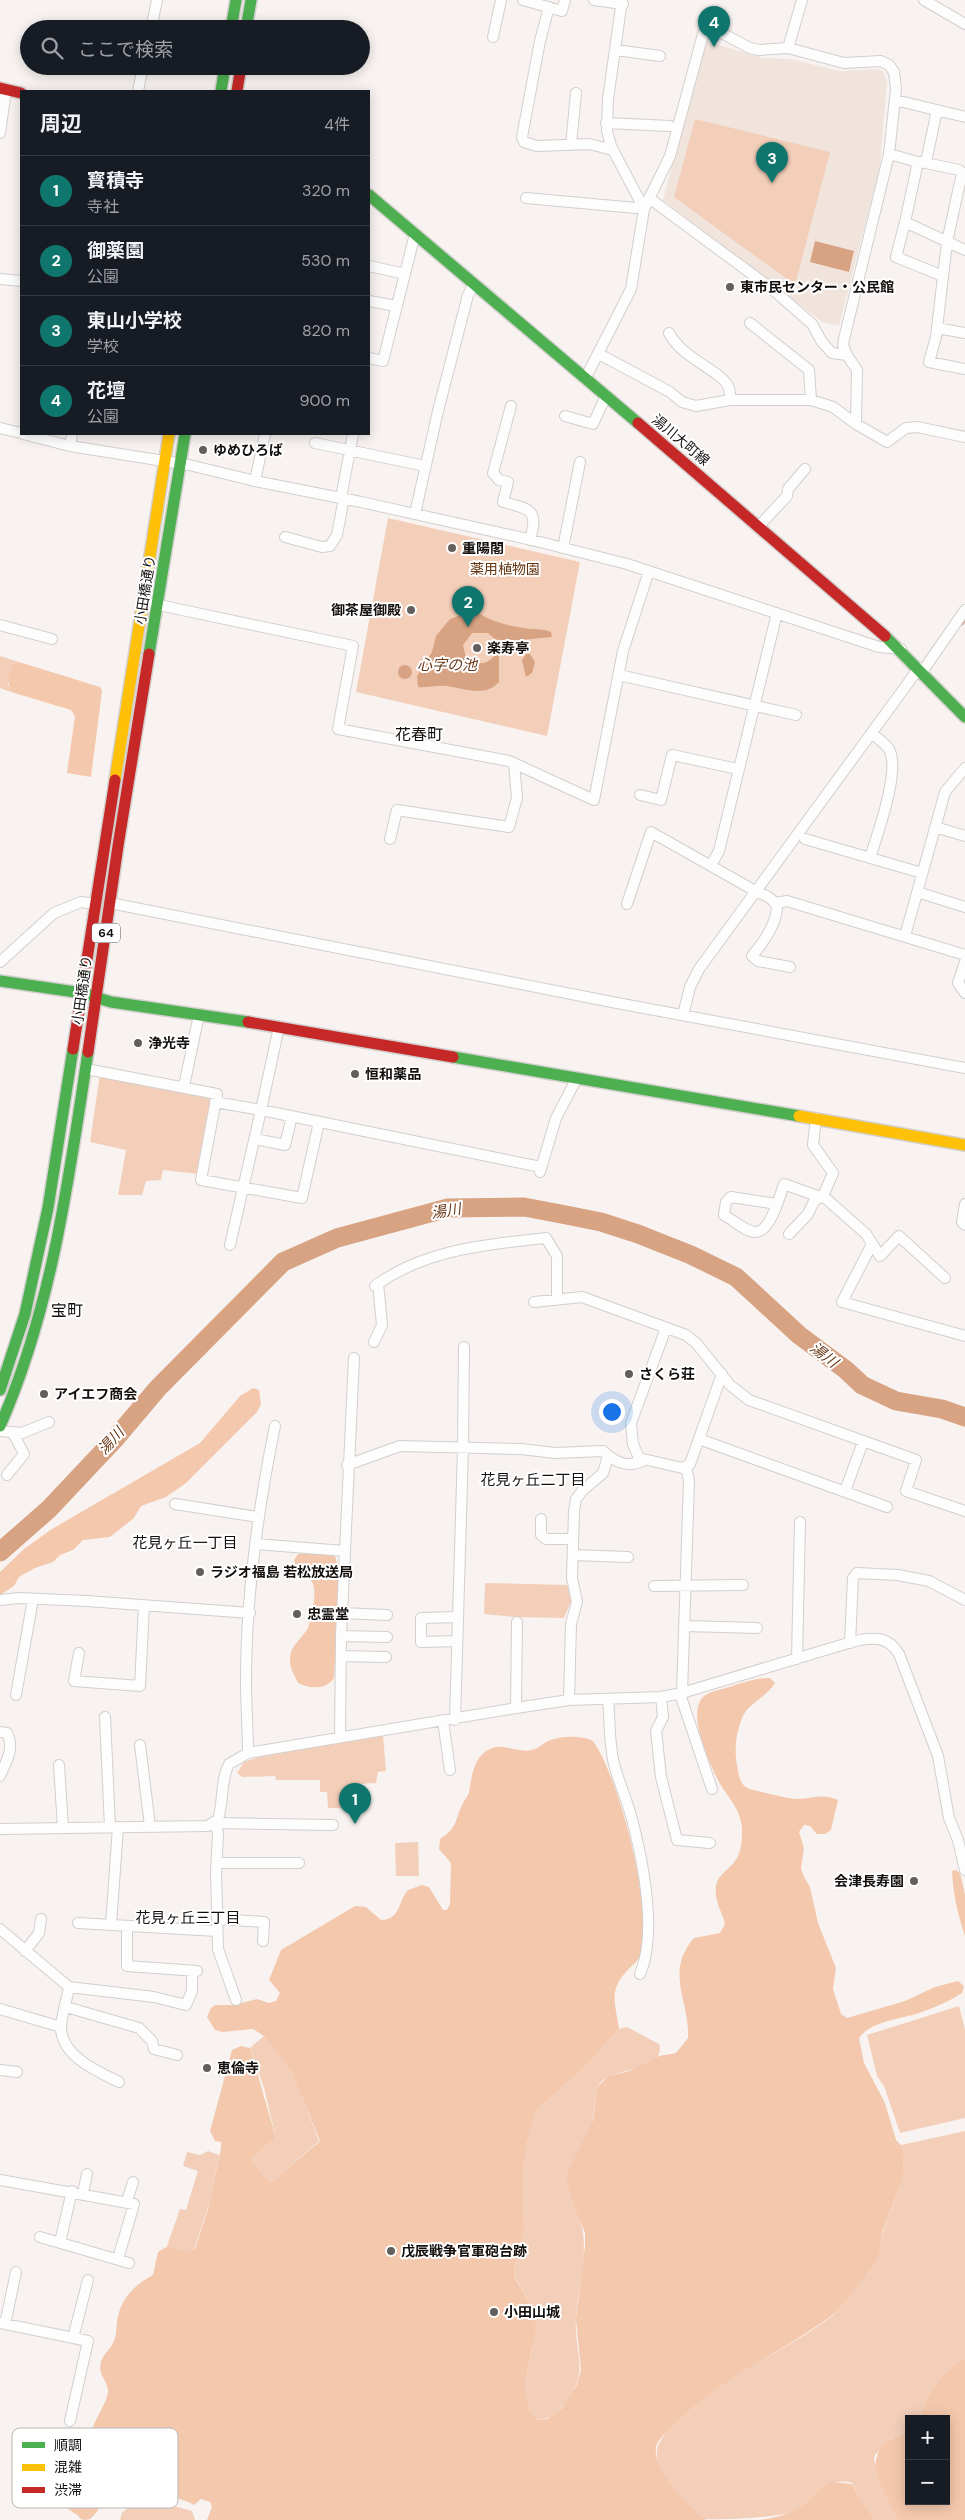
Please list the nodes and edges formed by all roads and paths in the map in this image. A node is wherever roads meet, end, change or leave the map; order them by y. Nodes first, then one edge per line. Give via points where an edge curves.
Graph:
1 (157, 0) edge
2 (236, 0) edge
3 (251, 0) edge
4 (501, 0) edge
5 (523, 0) edge
6 (565, 0) edge
7 (594, 0) edge
8 (802, 0) edge
9 (924, 0) edge
10 (622, 2) edge
11 (549, 7) junction
12 (153, 20) edge
13 (233, 20) edge
14 (248, 20) edge
15 (965, 23) edge
16 (493, 37) dead end
17 (788, 48) junction
18 (616, 50) junction
19 (660, 56) dead end
20 (141, 75) edge
21 (224, 75) edge
22 (240, 75) edge
23 (3, 89) edge
24 (138, 90) edge
25 (221, 90) edge
26 (237, 90) edge
27 (576, 92) dead end
28 (20, 93) edge
29 (895, 100) junction
30 (937, 110) junction
31 (965, 117) edge
32 (606, 123) junction
33 (670, 126) dead end
34 (0, 133) edge
35 (571, 145) junction
36 (612, 150) junction
37 (889, 154) junction
38 (922, 162) junction
39 (964, 174) edge
40 (370, 196) edge
41 (526, 198) dead end
42 (649, 198) junction
43 (643, 208) junction
44 (904, 222) junction
45 (415, 234) junction
46 (947, 242) junction
47 (965, 250) edge
48 (370, 266) edge
49 (405, 274) junction
50 (943, 276) junction
51 (0, 279) edge
52 (20, 281) edge
53 (474, 284) junction
54 (370, 301) edge
55 (396, 306) junction
56 (750, 323) dead end
57 (937, 328) junction
58 (669, 333) dead end
59 (965, 333) edge
60 (598, 354) junction
61 (847, 355) junction
62 (370, 358) edge
63 (965, 369) edge
64 (585, 379) junction
65 (606, 396) junction
66 (730, 400) junction
67 (811, 400) junction
68 (511, 406) dead end
69 (565, 416) dead end
70 (856, 424) junction
71 (0, 428) edge
72 (20, 433) edge
73 (26, 435) edge
74 (72, 435) edge
75 (169, 435) edge
76 (185, 435) edge
77 (265, 435) edge
78 (353, 435) edge
79 (965, 437) edge
80 (315, 443) dead end
81 (70, 446) junction
82 (350, 450) junction
83 (165, 461) junction
84 (580, 462) dead end
85 (181, 464) junction
86 (425, 466) junction
87 (805, 469) dead end
88 (255, 482) junction
89 (343, 498) junction
90 (415, 514) junction
91 (759, 526) junction
92 (285, 537) dead end
93 (530, 540) junction
94 (563, 548) junction
95 (649, 571) junction
96 (143, 601) junction
97 (158, 605) junction
98 (965, 610) edge
99 (777, 613) junction
100 (0, 625) edge
101 (52, 639) dead end
102 (901, 649) junction
103 (921, 670) junction
104 (619, 675) junction
105 (754, 704) junction
106 (796, 716) dead end
107 (965, 717) edge
108 (872, 734) junction
109 (514, 763) junction
110 (965, 768) edge
111 (738, 769) junction
112 (640, 795) dead end
113 (935, 827) junction
114 (965, 836) edge
115 (390, 839) dead end
116 (805, 839) dead end
117 (870, 858) junction
118 (711, 865) junction
119 (922, 873) junction
120 (757, 892) junction
121 (917, 892) junction
122 (110, 902) junction
123 (776, 903) junction
124 (96, 904) junction
125 (628, 904) dead end
126 (965, 907) edge
127 (905, 936) junction
128 (965, 955) edge
129 (0, 962) edge
130 (965, 962) edge
131 (790, 968) dead end
132 (0, 981) edge
133 (82, 993) junction
134 (965, 993) edge
135 (97, 998) junction
136 (199, 1015) junction
137 (683, 1015) junction
138 (279, 1027) junction
139 (965, 1068) edge
140 (86, 1069) junction
141 (577, 1078) junction
142 (184, 1086) junction
143 (215, 1102) junction
144 (261, 1110) junction
145 (292, 1116) junction
146 (816, 1118) junction
147 (319, 1122) junction
148 (255, 1139) junction
149 (965, 1145) edge
150 (244, 1187) junction
151 (821, 1197) junction
152 (777, 1204) junction
153 (965, 1204) edge
154 (965, 1225) edge
155 (789, 1234) dead end
156 (872, 1244) junction
157 (230, 1246) dead end
158 (945, 1278) dead end
159 (557, 1298) junction
160 (534, 1302) dead end
161 (666, 1328) junction
162 (965, 1336) edge
163 (374, 1342) dead end
164 (464, 1347) dead end
165 (354, 1358) dead end
166 (722, 1374) junction
167 (0, 1390) edge
168 (49, 1422) dead end
169 (0, 1426) edge
170 (275, 1426) dead end
171 (0, 1431) edge
172 (13, 1433) junction
173 (699, 1439) junction
174 (863, 1442) junction
175 (463, 1448) junction
176 (608, 1456) junction
177 (644, 1460) junction
178 (348, 1465) junction
179 (686, 1466) junction
180 (7, 1475) dead end
181 (844, 1491) junction
182 (175, 1504) dead end
183 (887, 1507) dead end
184 (965, 1510) edge
185 (258, 1516) junction
186 (541, 1519) dead end
187 (800, 1522) dead end
188 (573, 1539) junction
189 (255, 1544) junction
190 (345, 1551) junction
191 (573, 1555) junction
192 (628, 1557) dead end
193 (743, 1585) dead end
194 (654, 1586) dead end
195 (686, 1586) junction
196 (33, 1599) junction
197 (965, 1600) edge
198 (2, 1602) edge
199 (144, 1606) junction
200 (250, 1613) junction
201 (342, 1613) junction
202 (387, 1615) dead end
203 (458, 1617) junction
204 (517, 1622) dead end
205 (685, 1626) junction
206 (758, 1628) dead end
207 (341, 1636) junction
208 (387, 1636) dead end
209 (457, 1642) junction
210 (850, 1642) junction
211 (79, 1653) dead end
212 (341, 1656) junction
213 (386, 1657) dead end
214 (797, 1659) junction
215 (681, 1693) junction
216 (16, 1695) dead end
217 (660, 1697) junction
218 (608, 1699) junction
219 (569, 1700) junction
220 (516, 1708) junction
221 (105, 1717) dead end
222 (455, 1720) junction
223 (443, 1722) junction
224 (0, 1732) edge
225 (340, 1736) junction
226 (140, 1745) dead end
227 (248, 1754) junction
228 (59, 1765) dead end
229 (450, 1770) dead end
230 (0, 1776) edge
231 (712, 1789) dead end
232 (216, 1823) junction
233 (333, 1825) dead end
234 (150, 1826) junction
235 (114, 1827) junction
236 (63, 1828) junction
237 (0, 1829) edge
238 (710, 1843) dead end
239 (218, 1863) junction
240 (299, 1863) dead end
241 (965, 1870) edge
242 (41, 1919) dead end
243 (218, 1920) junction
244 (78, 1923) dead end
245 (111, 1925) junction
246 (127, 1926) junction
247 (0, 1929) edge
248 (217, 1931) junction
249 (264, 1941) dead end
250 (25, 1951) junction
251 (640, 1974) dead end
252 (68, 1987) junction
253 (236, 2000) dead end
254 (66, 2008) junction
255 (0, 2010) edge
256 (61, 2027) junction
257 (177, 2055) dead end
258 (0, 2070) edge
259 (17, 2072) dead end
260 (119, 2082) dead end
261 (87, 2174) dead end
262 (0, 2180) edge
263 (133, 2182) dead end
264 (72, 2191) junction
265 (83, 2193) junction
266 (127, 2201) junction
267 (40, 2236) dead end
268 (60, 2242) junction
269 (16, 2272) dead end
270 (88, 2280) dead end
271 (3, 2323) edge
272 (73, 2338) junction
273 (70, 2421) dead end

1 - 12 street
2 - 13 main road
3 - 14 main road
4 - 16 street
5 - 11 street
6 - 11 street via 562,11
7 - 10 street
8 - 17 street
9 - 15 street
10 - 18 street
11 - 35 street via 522,137 524,142 537,146
17 - 29 street via 844,63 884,62 894,72
17 - 42 street via 755,49 716,30 706,30 670,156
18 - 19 street
18 - 32 street
20 - 24 street
21 - 25 main road
22 - 26 main road
23 - 28 main road
23 - 34 street
27 - 35 street
29 - 30 street
29 - 37 street
30 - 31 street
30 - 38 street
32 - 33 street
32 - 36 street
35 - 36 street via 589,144
36 - 43 street
37 - 38 street
37 - 61 street via 844,339
38 - 39 street
38 - 44 street
39 - 46 street
40 - 45 main road, 湯川大町線
41 - 43 street
42 - 43 street
42 - 61 street via 772,289 812,324 832,353
43 - 60 street via 631,289
44 - 46 street
44 - 50 street via 896,257
45 - 49 street
45 - 53 main road, 湯川大町線
46 - 47 street
46 - 50 street
48 - 49 street
49 - 55 street
50 - 57 street
51 - 52 street
53 - 64 main road, 湯川大町線
53 - 86 street via 468,295
54 - 55 street
55 - 62 street via 382,361
56 - 67 street via 809,370
57 - 59 street
57 - 63 street via 929,362
58 - 66 street via 683,353 722,377 729,387
60 - 64 street
60 - 66 street via 670,392 682,402 696,406
61 - 70 street via 858,370
64 - 65 main road, 湯川大町線
65 - 69 street via 593,424
65 - 91 main road, 湯川大町線
66 - 67 street
67 - 70 street via 832,407
68 - 93 street via 493,473 499,480 508,482 503,502 528,508 532,513 535,525
70 - 79 street via 887,442 906,428
71 - 72 street
73 - 81 street
74 - 81 street
75 - 83 main road, 小田橋通り / 64
76 - 85 main road, 小田橋通り / 64
77 - 88 street
78 - 82 street
80 - 82 street
81 - 83 street
82 - 86 street
82 - 89 street
83 - 85 street
83 - 96 main road, 小田橋通り / 64
84 - 94 street
85 - 88 street
85 - 97 main road, 小田橋通り / 64
86 - 90 street
87 - 91 street via 788,488 787,496
88 - 89 street
89 - 90 street
89 - 92 street via 336,535 330,546 322,547
90 - 93 street
91 - 102 main road, 湯川大町線
93 - 94 street
94 - 95 street
95 - 99 street
95 - 104 street via 626,639
96 - 97 street
96 - 124 main road, 小田橋通り / 64
97 - 109 street via 353,646 338,729
97 - 122 main road, 小田橋通り / 64
98 - 103 street
99 - 102 street via 878,647
99 - 105 street
100 - 101 street
102 - 103 main road, 湯川大町線
103 - 107 main road, 湯川大町線
103 - 108 street
104 - 105 street
104 - 109 street via 594,800
105 - 106 street
105 - 111 street
108 - 117 street via 889,750 892,762 889,791
108 - 120 street
109 - 115 street via 517,798 509,827 397,810
110 - 113 street via 945,792
111 - 112 street via 672,755 662,800
111 - 118 street via 720,851
113 - 114 street
113 - 119 street
116 - 117 street
117 - 119 street
118 - 120 street
118 - 125 street via 652,832
119 - 121 street
120 - 123 street
120 - 137 street via 694,977
121 - 126 street
121 - 127 street
122 - 135 main road, 小田橋通り / 64
122 - 137 street
123 - 127 street via 787,901
123 - 131 street via 776,917 752,956 758,961
124 - 129 street via 81,902 54,913
124 - 133 main road, 小田橋通り / 64
127 - 128 street
130 - 134 street via 958,983
132 - 133 main road
133 - 135 main road
133 - 167 main road, 小田橋通り / 64 via 38,1262
135 - 136 main road
135 - 140 main road, 小田橋通り / 64
136 - 138 main road
136 - 142 street
137 - 139 street
138 - 141 main road
138 - 144 street
140 - 142 street
140 - 169 main road, 小田橋通り / 64 via 42,1307
141 - 146 main road
141 - 147 street via 556,1118 540,1170
142 - 143 street via 214,1092 217,1094
143 - 144 street
143 - 150 street via 201,1180
144 - 145 street
144 - 148 street
145 - 147 street
145 - 148 street via 285,1145
146 - 149 main road
146 - 151 street via 813,1145 833,1173
147 - 150 street via 302,1198
148 - 150 street
150 - 157 street
151 - 152 street via 784,1184
151 - 155 street via 814,1201 808,1214
151 - 156 street via 866,1234
152 - 152 street via 767,1227 761,1232 753,1232 724,1215 726,1202 731,1197
153 - 154 street via 962,1222
156 - 158 street via 880,1256 899,1236
156 - 162 street via 842,1302
159 - 160 street
159 - 161 street via 582,1296
159 - 163 street via 557,1256 546,1238 447,1253 376,1285 382,1325
161 - 166 street via 686,1335 696,1343
161 - 177 street via 631,1423 633,1444
164 - 175 street
165 - 178 street
166 - 173 street
166 - 174 street via 749,1400
168 - 172 street via 22,1433
170 - 185 street
171 - 172 street
172 - 180 street via 24,1454
173 - 179 street via 690,1464
173 - 181 street
174 - 181 street
174 - 184 street via 916,1460 906,1491
175 - 176 street via 555,1453 603,1451
175 - 178 street via 396,1446
175 - 203 street
176 - 177 street via 636,1465
176 - 188 street via 603,1473 576,1499
177 - 179 street via 682,1468
178 - 190 street
179 - 195 street via 689,1481
181 - 183 street
182 - 185 street
185 - 189 street
186 - 188 street via 541,1535 546,1539
187 - 214 street
188 - 191 street
189 - 190 street
189 - 200 street
190 - 201 street
191 - 192 street
191 - 219 street via 572,1578 577,1602 571,1624
193 - 195 street
194 - 195 street
195 - 205 street
196 - 198 street
196 - 199 street
196 - 216 street
197 - 210 street via 929,1581 898,1574 857,1573
199 - 200 street
199 - 211 street via 140,1686 74,1681
200 - 227 street via 246,1679
201 - 202 street
201 - 207 street
203 - 209 street
203 - 209 street via 421,1618 422,1642
204 - 220 street
205 - 206 street
205 - 215 street
207 - 208 street
207 - 212 street
209 - 222 street
210 - 214 street
210 - 241 street via 880,1638 890,1642 898,1654 938,1756 949,1818
212 - 213 street
212 - 225 street
214 - 215 street
215 - 217 street
215 - 231 street
217 - 218 street
217 - 238 street via 663,1717 656,1732 660,1768 677,1840
218 - 219 street
218 - 251 street via 611,1746 642,1863 648,1929 646,1955
219 - 220 street
220 - 222 street
221 - 235 street
222 - 223 street
223 - 225 street
223 - 229 street
224 - 230 street via 7,1734 10,1742 9,1757
225 - 227 street
226 - 234 street
227 - 232 street via 237,1758 227,1768
228 - 236 street
232 - 233 street
232 - 234 street via 208,1826
232 - 239 street
234 - 235 street
235 - 236 street
235 - 245 street
236 - 237 street
239 - 240 street
239 - 243 street
242 - 250 street via 39,1933
243 - 248 street
243 - 249 street via 264,1922
244 - 245 street
245 - 246 street
246 - 248 street
246 - 252 street via 127,1966 195,1971 186,2005 154,1997
247 - 250 street
248 - 253 street via 218,1949
250 - 252 street
252 - 254 street
254 - 256 street
254 - 257 street via 140,2028 147,2033 154,2049
255 - 256 street
256 - 260 street via 62,2041 70,2052
258 - 259 street
261 - 265 street
262 - 264 street
263 - 266 street
264 - 265 street
264 - 268 street
265 - 266 street
266 - 268 street via 134,2204 124,2261
267 - 268 street
269 - 271 street
270 - 272 street
271 - 272 street
272 - 273 street via 88,2341

